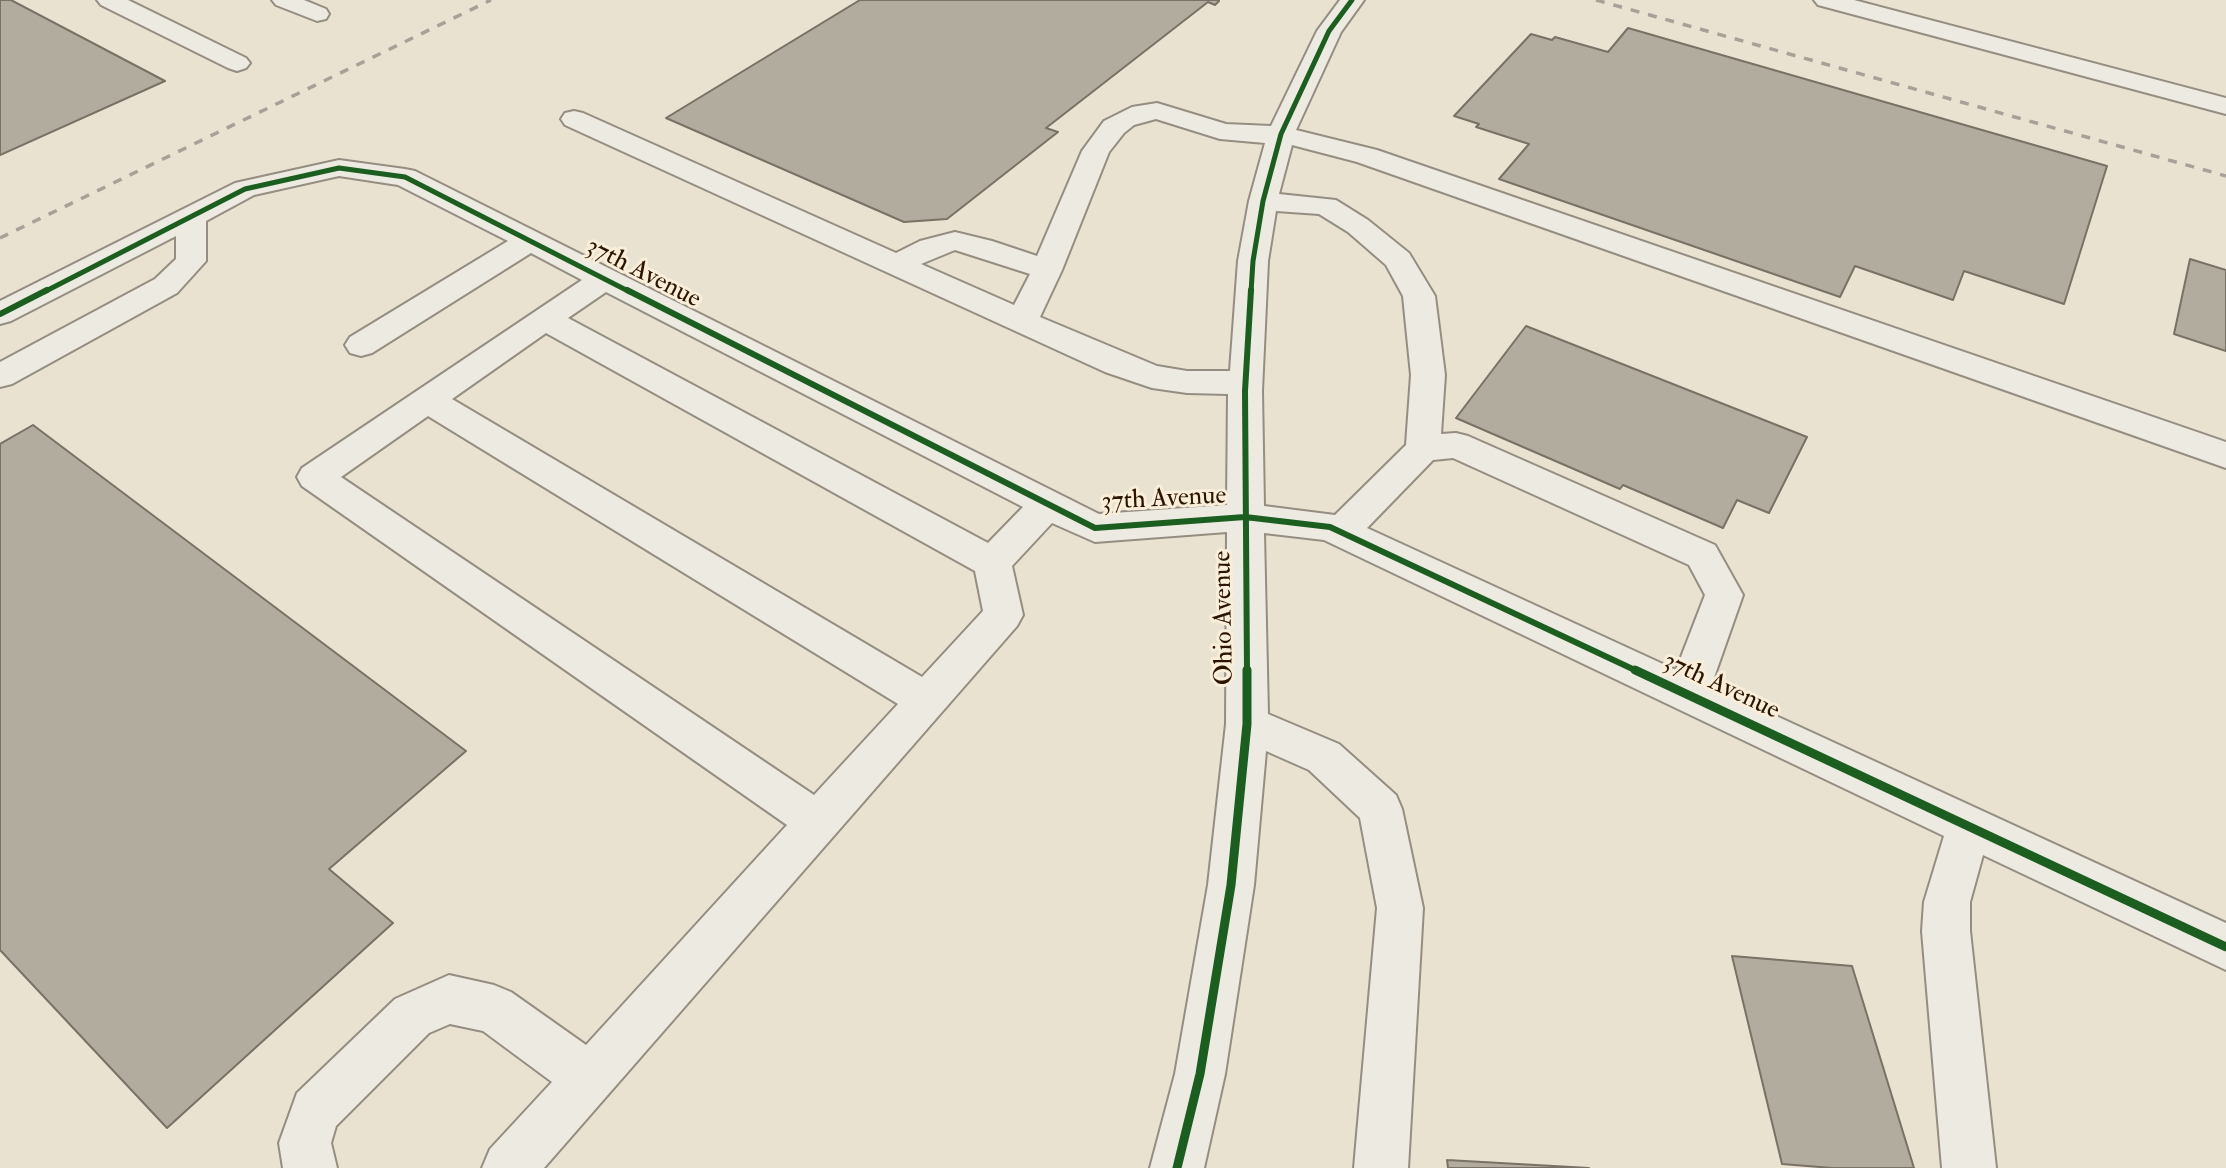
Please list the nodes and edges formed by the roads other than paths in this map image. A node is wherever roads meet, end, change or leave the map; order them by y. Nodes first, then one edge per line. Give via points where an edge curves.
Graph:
1 (109, 0) edge
2 (284, 0) edge
3 (1352, 0) edge
4 (1826, 0) edge
5 (317, 14) dead end
6 (237, 63) dead end
7 (2226, 106) edge
8 (574, 119) dead end
9 (1281, 134) junction
10 (1263, 201) junction
11 (191, 216) junction
12 (530, 241) junction
13 (895, 265) junction
14 (1047, 270) junction
15 (605, 278) junction
16 (0, 314) edge
17 (545, 319) junction
18 (1022, 321) junction
19 (361, 345) dead end
20 (0, 376) edge
21 (1245, 383) junction
22 (428, 400) junction
23 (1423, 449) junction
24 (2226, 455) edge
25 (1048, 504) junction
26 (1245, 517) junction
27 (1340, 532) junction
28 (992, 563) junction
29 (1687, 695) junction
30 (926, 700) junction
31 (1247, 724) junction
32 (818, 822) junction
33 (1969, 827) junction
34 (2226, 947) edge
35 (589, 1078) junction
36 (310, 1168) edge
37 (509, 1168) edge
38 (1177, 1168) edge
39 (1381, 1168) edge
40 (1969, 1168) edge

1 - 6 street
2 - 5 street
3 - 9 street, Ohio Avenue via 1323,42
4 - 7 street
8 - 13 street
9 - 10 street, Ohio Avenue
9 - 14 street via 1220,131 1157,111 1125,119 1096,151
9 - 24 street via 1367,156
10 - 21 street, Ohio Avenue via 1253,261
10 - 23 street via 1326,206 1359,226 1398,260 1419,296 1429,375
11 - 12 street, 37th Avenue via 245,189 339,168 405,177
11 - 16 street, 37th Avenue
11 - 20 street via 191,261 166,286
12 - 15 street, 37th Avenue
12 - 19 street
13 - 14 street via 955,241
13 - 18 street
14 - 18 street
15 - 17 street
15 - 25 street, 37th Avenue
17 - 22 street
17 - 28 street
18 - 21 street via 1152,377
21 - 26 street, Ohio Avenue
22 - 30 street
22 - 32 street via 315,477
23 - 27 street
23 - 29 street via 1456,445 1702,555 1724,595
25 - 26 street, 37th Avenue via 1095,528
25 - 28 street
26 - 27 street, 37th Avenue
26 - 31 street, Ohio Avenue
27 - 29 street, 37th Avenue
28 - 30 street via 1003,615
29 - 33 street, 37th Avenue
30 - 32 street
31 - 38 street, Ohio Avenue via 1228,899 1200,1074
31 - 39 street via 1324,757 1380,809 1400,908
32 - 35 street
33 - 34 street, 37th Avenue
33 - 40 street via 1947,902 1946,931
35 - 36 street via 494,1009 449,999 412,1017 315,1111 306,1143
35 - 37 street

